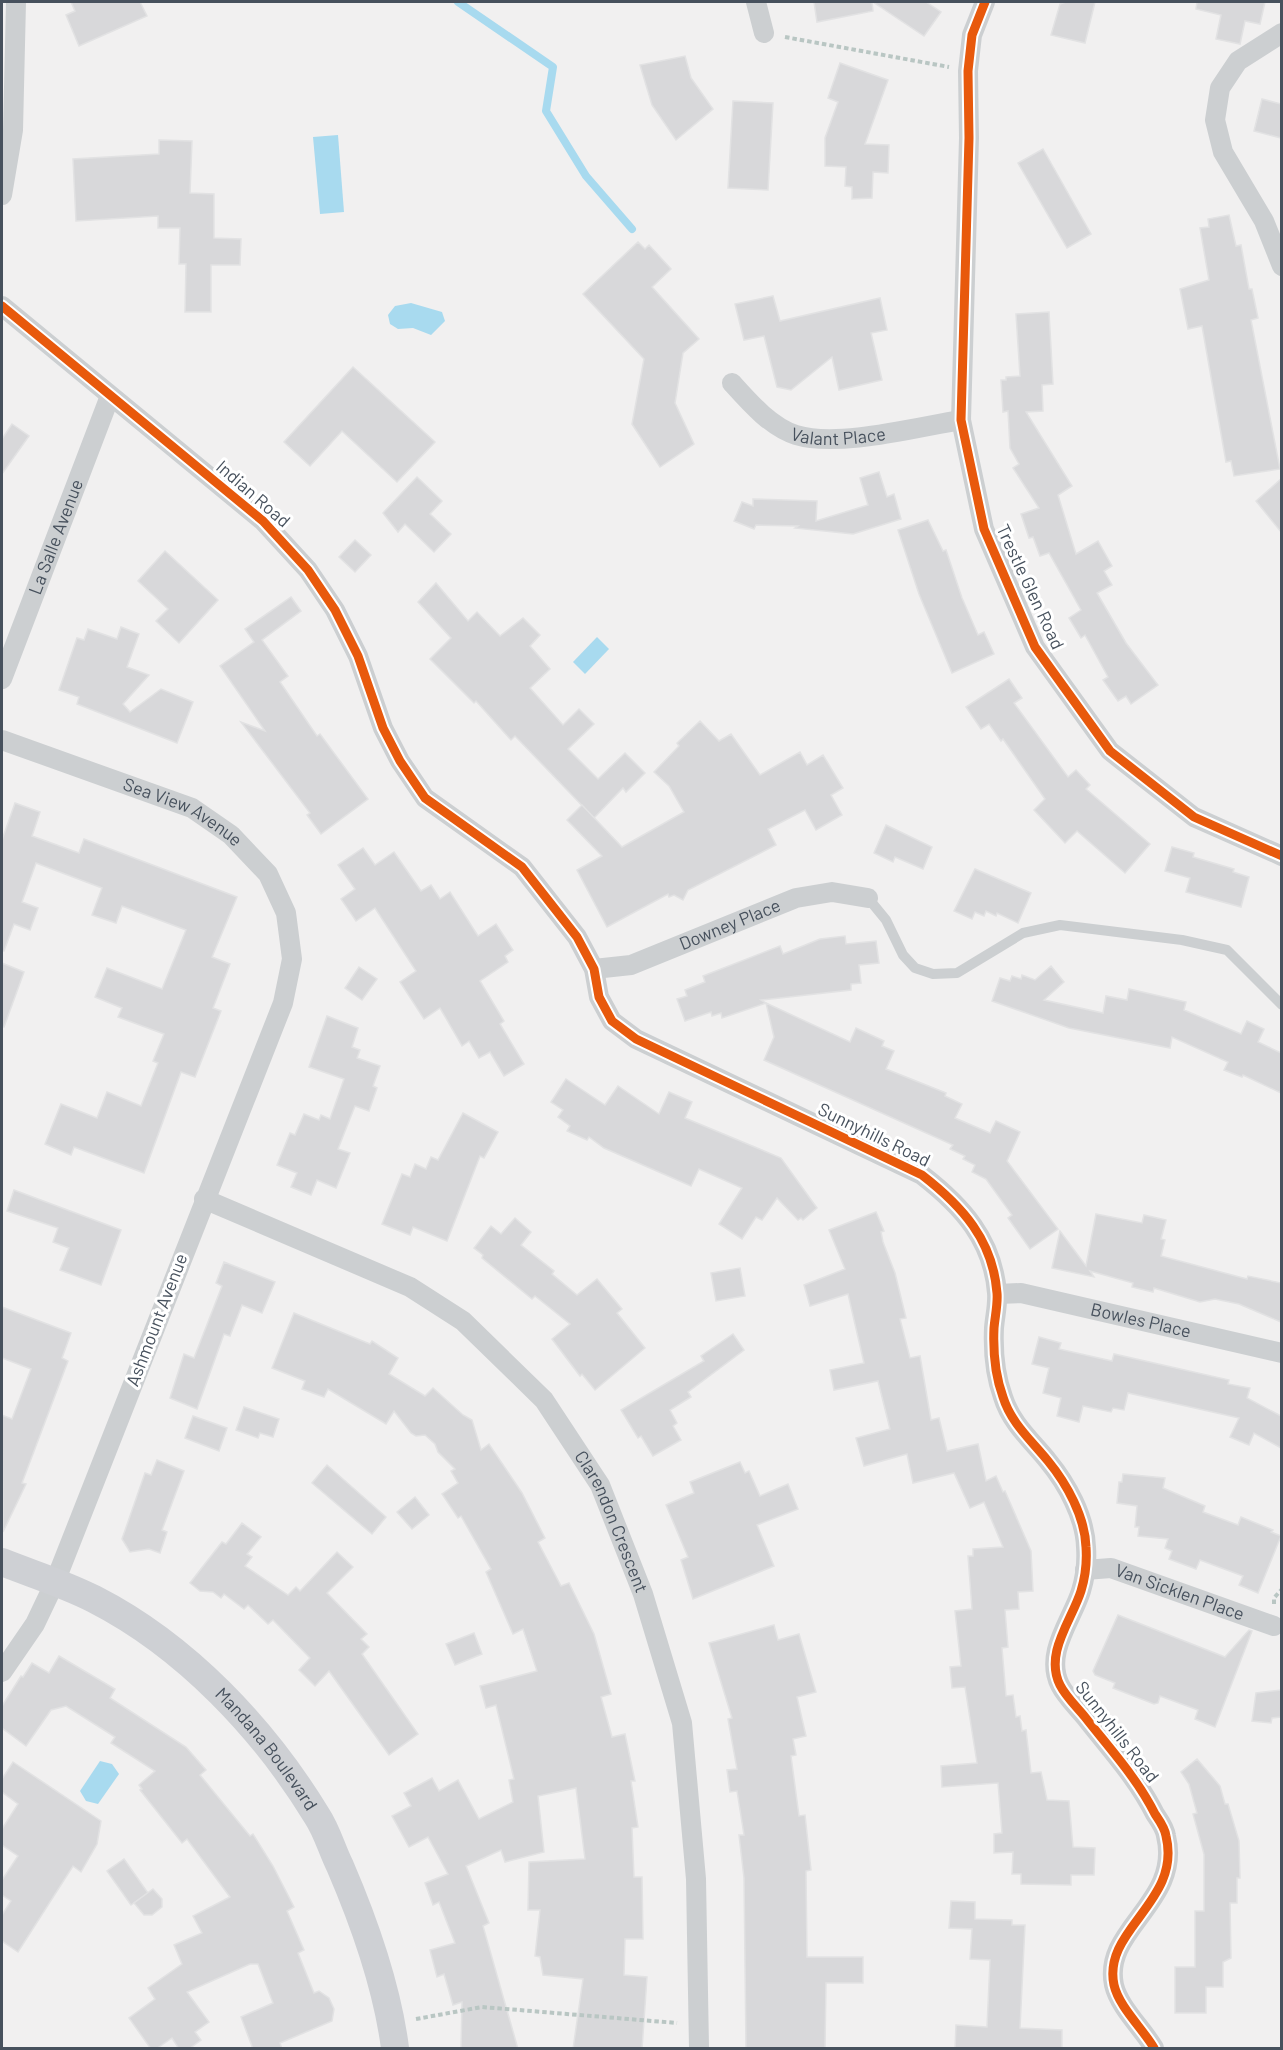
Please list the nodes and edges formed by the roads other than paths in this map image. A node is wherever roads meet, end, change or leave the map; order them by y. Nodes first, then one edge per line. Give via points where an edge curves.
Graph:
1 (16, 2) edge
2 (756, 2) edge
3 (985, 2) edge
4 (764, 33) dead end
5 (1281, 33) edge
6 (2, 195) edge
7 (1281, 266) edge
8 (2, 306) edge
9 (732, 384) dead end
10 (110, 396) junction
11 (961, 420) junction
12 (2, 679) edge
13 (2, 740) edge
14 (425, 798) joint
15 (1281, 856) edge
16 (868, 898) joint
17 (292, 959) joint
18 (594, 969) junction
19 (1281, 1005) edge
20 (204, 1199) junction
21 (998, 1294) junction
22 (1281, 1353) edge
23 (2, 1562) edge
24 (1085, 1570) junction
25 (55, 1582) junction
26 (1274, 1626) dead end
27 (2, 1672) edge
28 (395, 2049) edge
29 (699, 2049) edge
30 (1154, 2049) edge

1 - 6 street via 13,130
2 - 4 street
3 - 11 street, Trestle Glen Road via 972,35 968,71
5 - 7 street via 1238,61 1221,88 1215,120 1223,152 1264,221
8 - 10 street, Indian Road
9 - 11 street, Valant Place via 758,411 796,435 839,440
10 - 12 street, La Salle Avenue
10 - 14 street, Indian Road via 263,521 308,570 335,610 353,646 383,728
11 - 15 street, Trestle Glen Road via 984,530 1035,647 1110,751 1194,816
13 - 17 street, Sea View Avenue via 192,808 231,835 268,874 286,913
14 - 18 street, Sunnyhills Road via 522,867 577,937
16 - 18 street, Downey Place via 832,892 796,898 631,965
16 - 19 lane via 886,920 903,955 915,968 933,974 957,973 1023,933 1060,925 1182,940 1227,950
17 - 20 street, Ashmount Avenue via 283,1003
18 - 21 street, Sunnyhills Road via 599,997 612,1021 636,1039 922,1175 950,1197 985,1243
20 - 25 street, Ashmount Avenue
20 - 29 street, Clarendon Crescent via 410,1287 463,1321 544,1400 600,1485 643,1594 682,1723 696,1879
21 - 22 street, Bowles Place via 1021,1293
21 - 24 street, Sunnyhills Road via 995,1366 1003,1397 1015,1423 1050,1463 1074,1500 1086,1544
23 - 25 street, Mandana Boulevard
24 - 26 street, Van Sicklen Place via 1112,1568
24 - 30 street, Sunnyhills Road via 1075,1608 1061,1634 1056,1661 1059,1684 1142,1788 1166,1835 1166,1871 1161,1888 1116,1952 1112,1970 1115,1988
25 - 27 street, Ashmount Avenue via 35,1624
25 - 28 street, Mandana Boulevard via 94,1599 172,1650 215,1688 279,1759 319,1818 358,1909 379,1975

